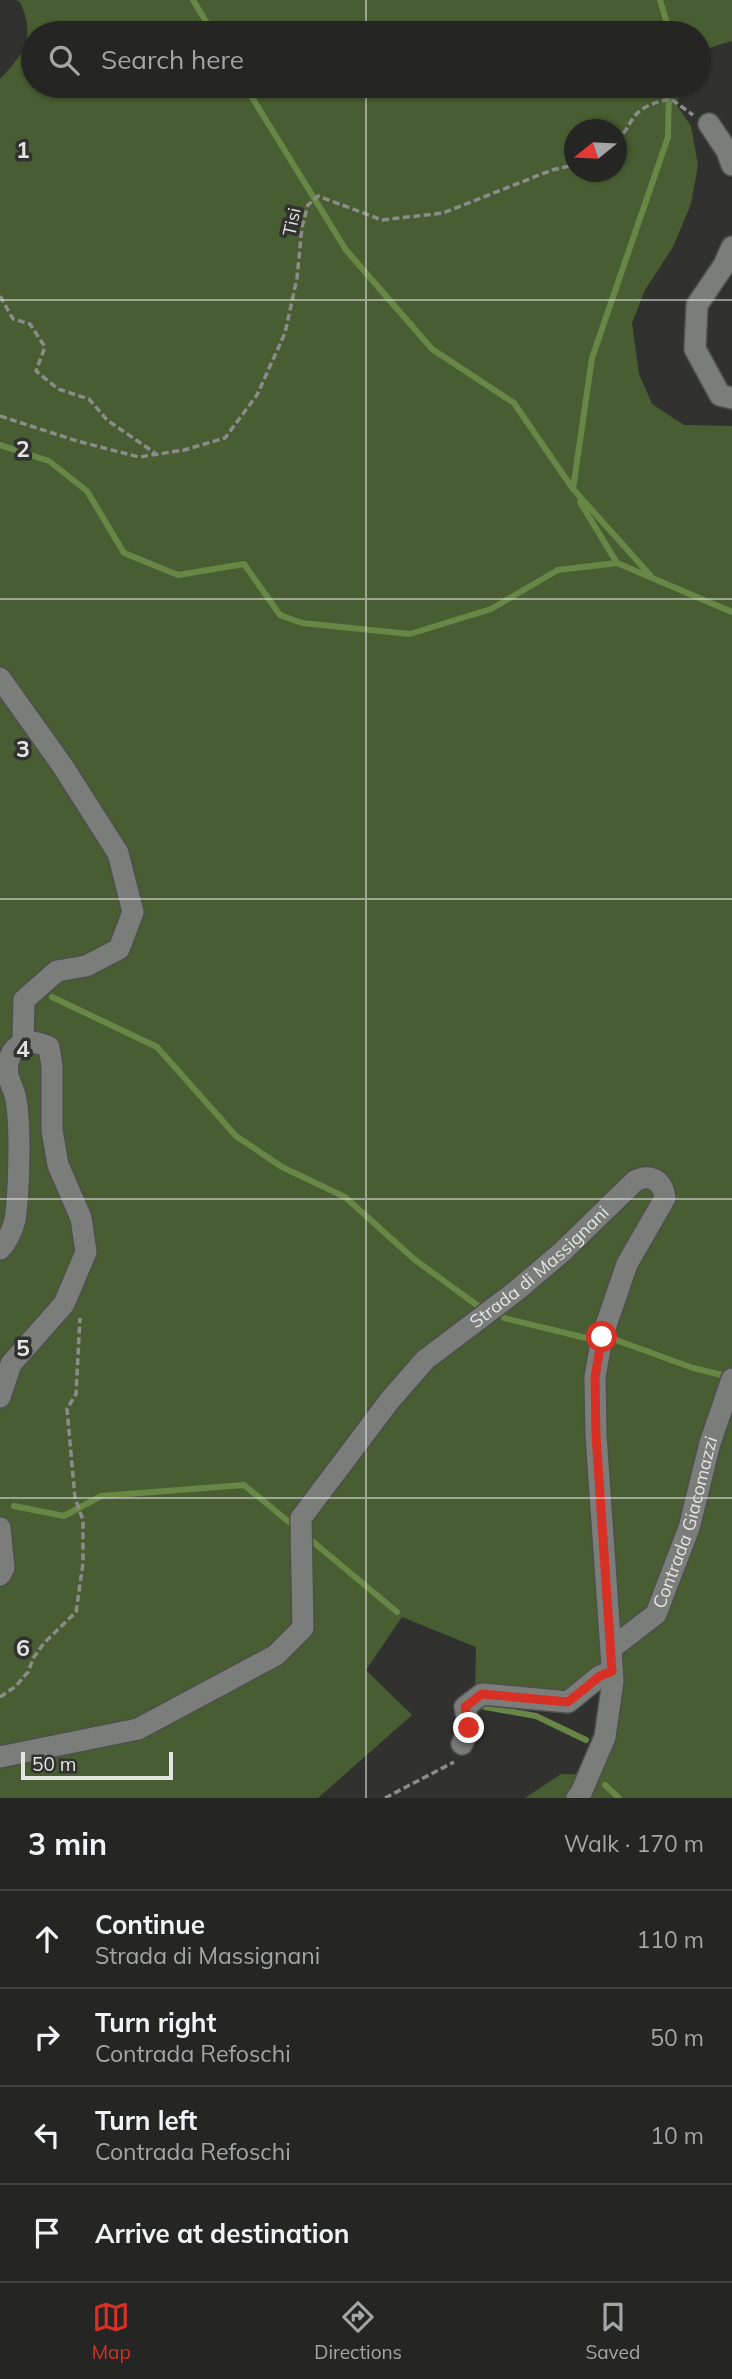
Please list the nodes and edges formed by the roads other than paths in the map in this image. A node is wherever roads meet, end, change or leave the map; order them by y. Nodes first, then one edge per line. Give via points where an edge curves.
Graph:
1 (709, 124) road end
2 (732, 165) edge
3 (732, 247) edge
4 (732, 398) edge
5 (0, 678) edge
6 (29, 1041) junction
7 (0, 1249) edge
8 (732, 1379) edge
9 (0, 1397) edge
10 (0, 1528) edge
11 (0, 1575) edge
12 (612, 1647) junction
13 (612, 1671) junction
14 (462, 1744) road end
15 (0, 1757) edge
16 (577, 1798) edge

1 - 2 street
3 - 4 street via 697,305 695,349 720,395
5 - 6 street via 118,853 133,912 120,949 86,966 57,971 24,1000
6 - 7 street via 12,1049 8,1064 16,1098 18,1164 15,1222
6 - 9 street via 49,1047 58,1165 81,1218 86,1252 64,1304 11,1364
8 - 12 street, Contrada Giacomazzi via 709,1443 690,1528 656,1614
10 - 11 street via 4,1568
12 - 13 street, Strada di Massignani
12 - 15 street, Strada di Massignani via 595,1377 602,1337 627,1264 665,1198 662,1186 647,1178 635,1181 544,1268 425,1360 390,1399 301,1518 303,1628 276,1655 138,1729
13 - 14 street via 568,1702 482,1694 465,1707 469,1728
13 - 16 street, Strada di Massignani via 606,1737

